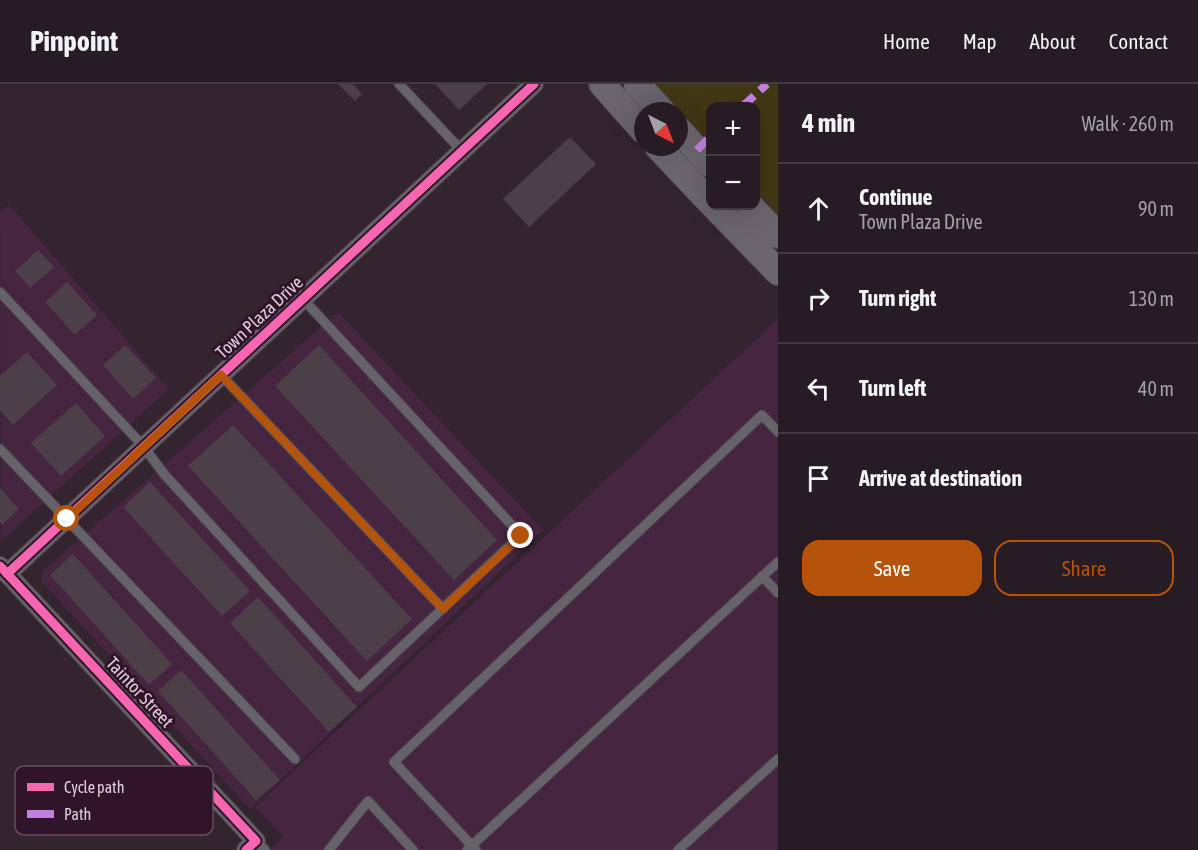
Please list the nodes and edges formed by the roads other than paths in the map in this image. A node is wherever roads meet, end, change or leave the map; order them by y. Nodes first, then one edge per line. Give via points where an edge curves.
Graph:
1 (399, 84) edge
2 (534, 84) edge
3 (602, 84) edge
4 (637, 84) edge
5 (654, 102) edge
6 (634, 120) edge
7 (688, 140) edge
8 (462, 152) junction
9 (667, 156) edge
10 (706, 159) edge
11 (706, 197) edge
12 (718, 210) edge
13 (754, 210) edge
14 (778, 235) edge
15 (778, 272) edge
16 (0, 292) edge
17 (303, 299) junction
18 (221, 375) junction
19 (778, 432) edge
20 (144, 447) junction
21 (0, 449) edge
22 (67, 519) junction
23 (778, 562) edge
24 (4, 570) edge
25 (762, 576) junction
26 (778, 593) edge
27 (443, 609) junction
28 (295, 759) dead end
29 (778, 759) edge
30 (182, 766) edge
31 (213, 800) edge
32 (256, 847) edge
33 (471, 848) edge
34 (329, 850) edge
35 (413, 850) edge
36 (678, 850) edge

1 - 8 lane
2 - 8 street, Town Plaza Drive
3 - 6 main road
4 - 5 main road
7 - 10 main road
8 - 17 street, Town Plaza Drive
9 - 11 main road
12 - 15 main road
13 - 14 main road
16 - 20 lane
17 - 18 street, Town Plaza Drive
17 - 27 lane via 521,536
18 - 20 street, Town Plaza Drive
18 - 27 lane
19 - 33 lane via 762,415 394,762
20 - 22 street, Town Plaza Drive
20 - 27 lane via 164,474 359,687
21 - 22 lane
22 - 24 street, Town Plaza Drive
22 - 28 lane
23 - 25 lane
24 - 30 street, Taintor Street
25 - 26 lane
25 - 33 lane
29 - 36 lane
31 - 32 street, Taintor Street
34 - 35 lane via 368,801

